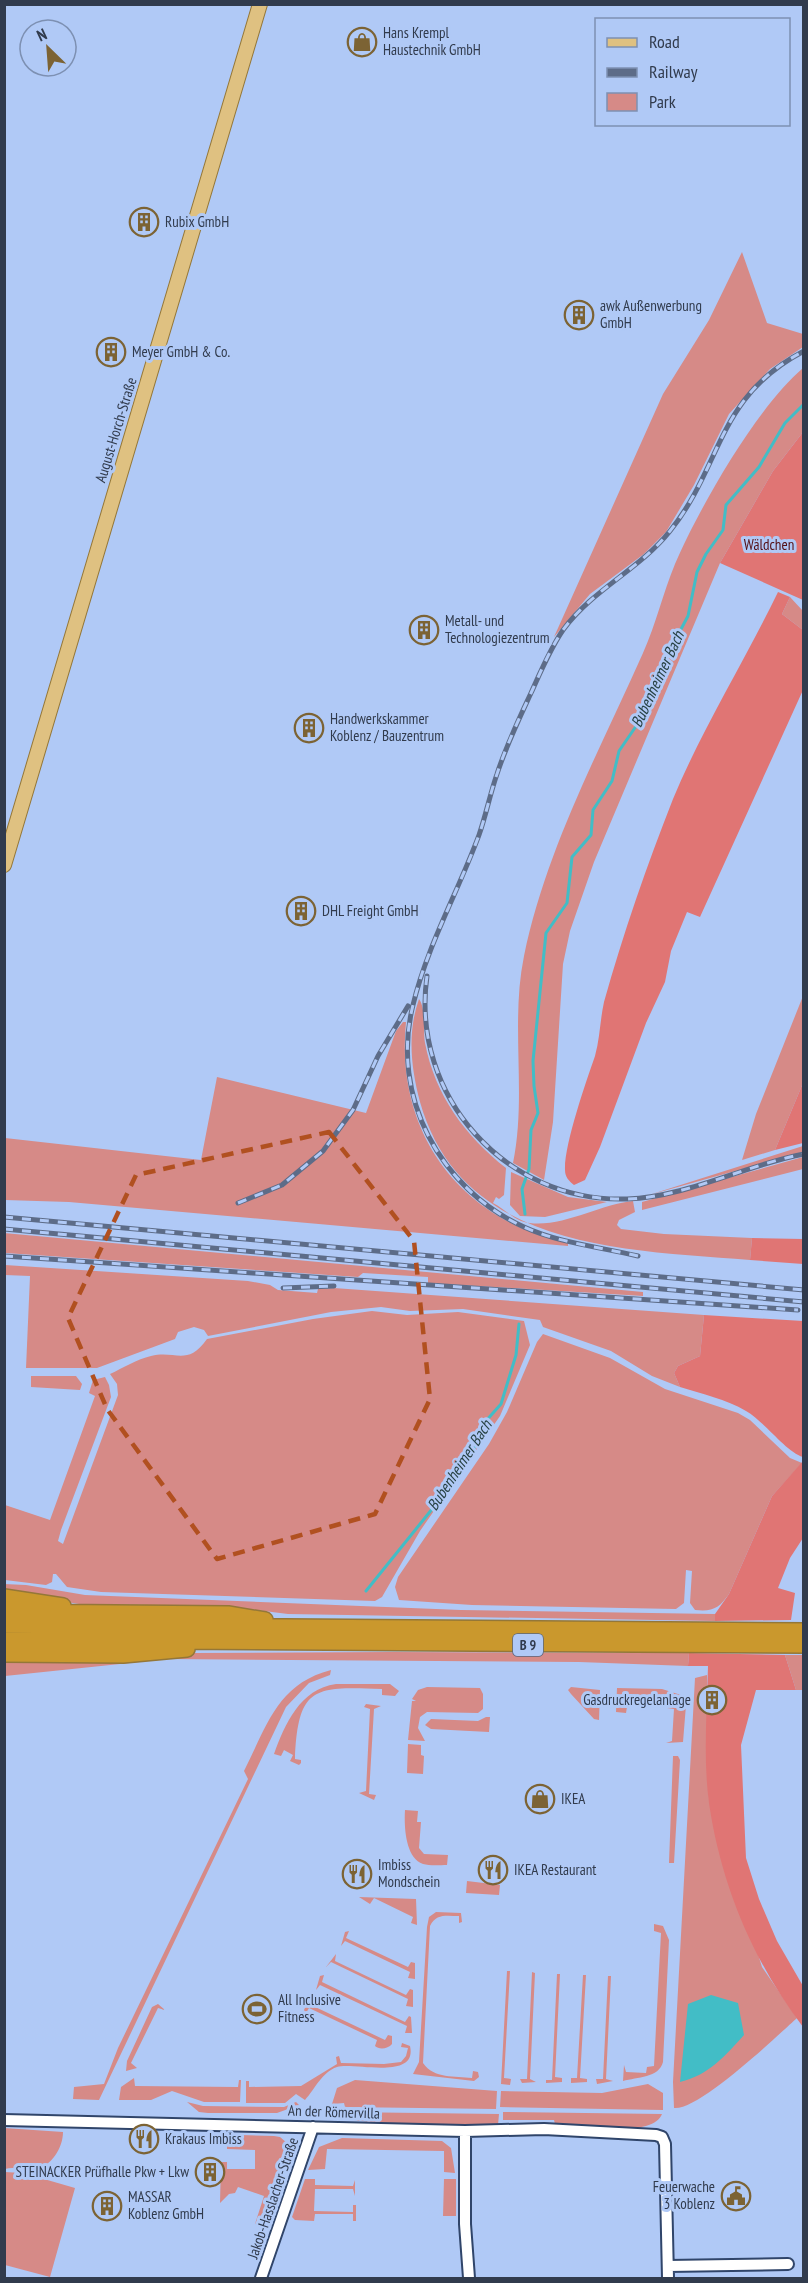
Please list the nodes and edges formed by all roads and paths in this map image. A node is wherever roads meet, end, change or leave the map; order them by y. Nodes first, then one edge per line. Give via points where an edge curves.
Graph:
1 (260, 4) edge
2 (4, 865) edge
3 (4, 1597) edge
4 (4, 1612) edge
5 (83, 1612) junction
6 (4, 1625) edge
7 (291, 1627) junction
8 (804, 1630) edge
9 (4, 1640) edge
10 (253, 1642) junction
11 (804, 1645) edge
12 (4, 1654) edge
13 (4, 2121) edge
14 (313, 2127) junction
15 (465, 2131) junction
16 (788, 2264) dead end
17 (668, 2266) junction
18 (261, 2278) edge
19 (469, 2278) edge
20 (668, 2278) edge

1 - 2 main road, August-Horch-Straße
3 - 5 highway via 37,1600
4 - 5 highway
5 - 7 highway via 228,1614
6 - 7 highway, B 9
7 - 8 highway, B 9
9 - 10 highway, B 9
10 - 11 highway, B 9
10 - 12 highway via 137,1654
13 - 14 street, An der Römervilla
14 - 15 street, An der Römervilla
14 - 18 street, Jakob-Hasslacher-Straße
15 - 17 street, An der Römervilla via 566,2130 662,2137
15 - 19 street
16 - 17 street
17 - 20 street

